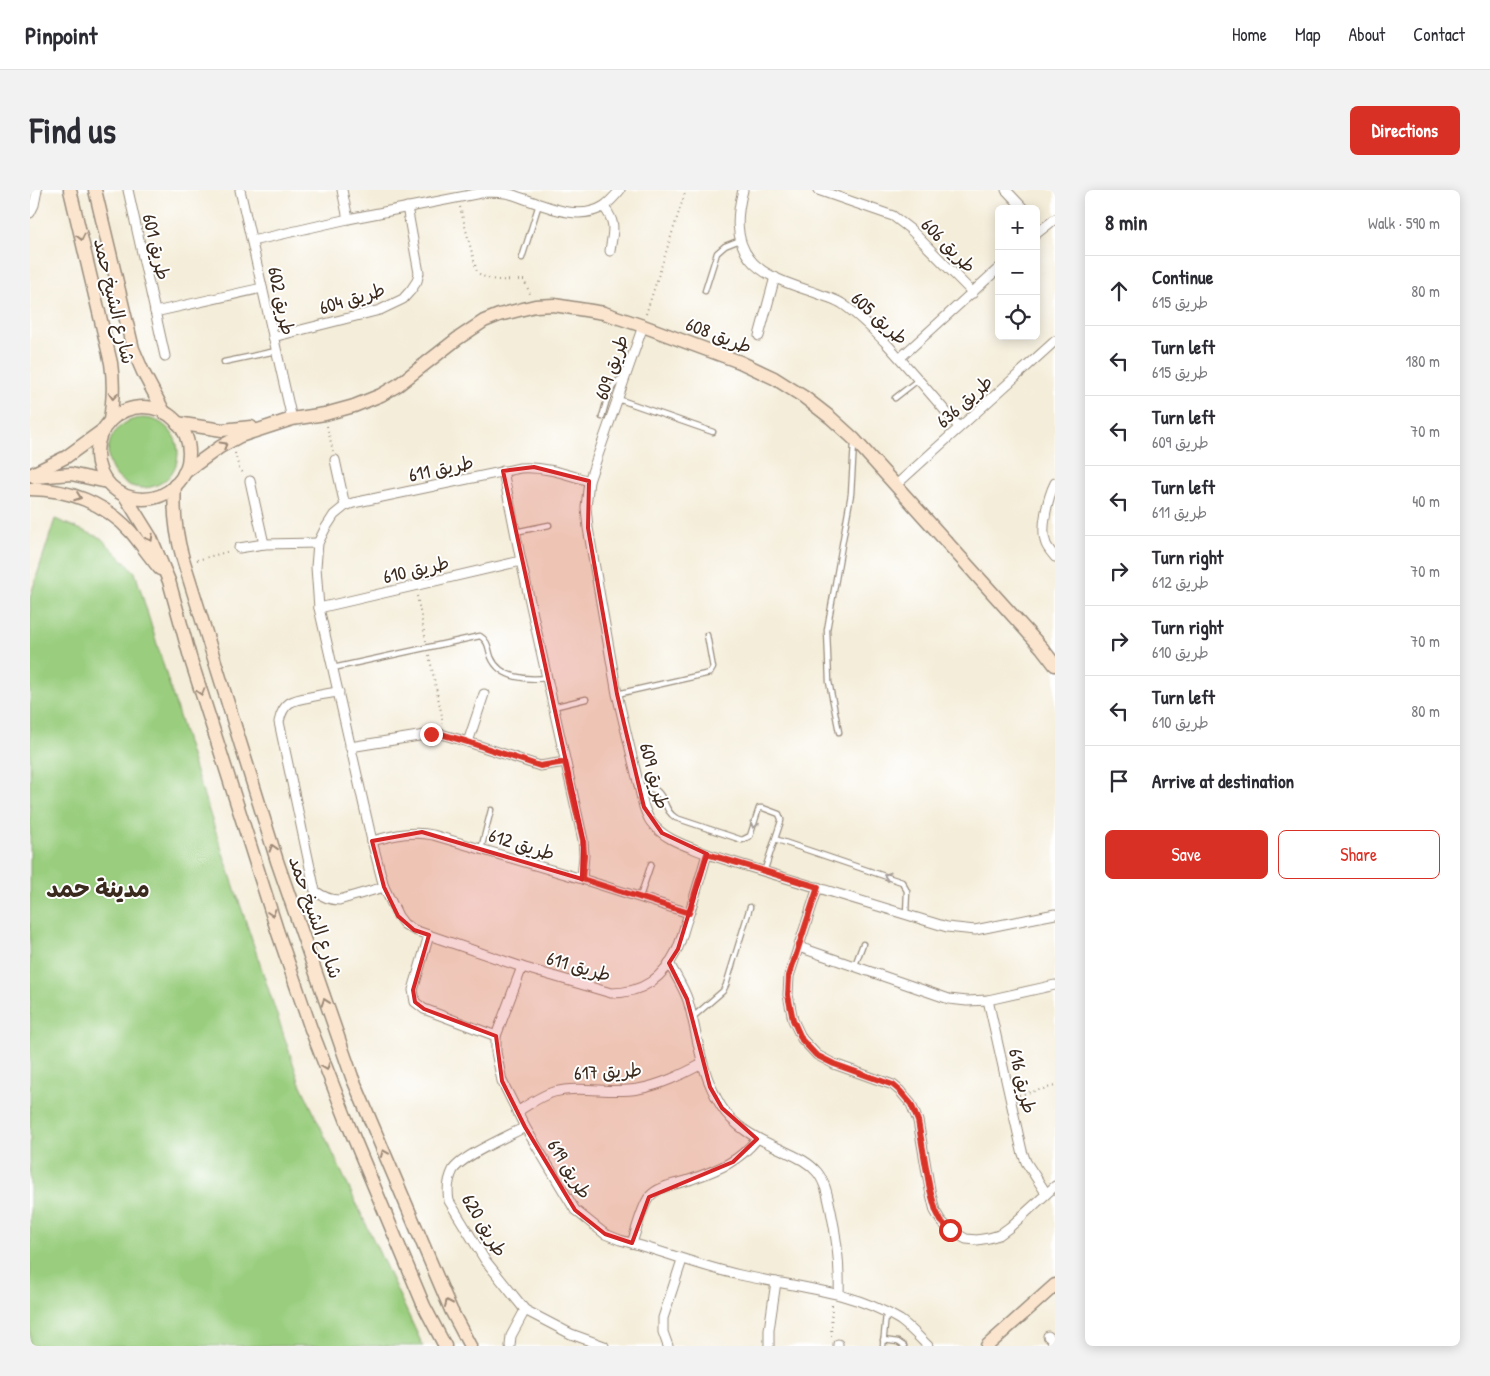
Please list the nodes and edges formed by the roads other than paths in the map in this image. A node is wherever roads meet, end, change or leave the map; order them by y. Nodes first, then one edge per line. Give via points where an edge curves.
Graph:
1 (38, 190) edge
2 (70, 190) edge
3 (95, 190) edge
4 (128, 190) edge
5 (240, 190) edge
6 (342, 190) edge
7 (620, 190) edge
8 (743, 190) edge
9 (818, 190) edge
10 (1006, 190) edge
11 (539, 204) junction
12 (1020, 205) edge
13 (407, 207) junction
14 (604, 207) junction
15 (30, 213) edge
16 (1055, 218) edge
17 (348, 219) junction
18 (1040, 227) edge
19 (740, 240) junction
20 (252, 241) junction
21 (610, 251) dead end
22 (522, 258) dead end
23 (995, 272) edge
24 (775, 278) junction
25 (262, 288) junction
26 (705, 291) dead end
27 (972, 292) junction
28 (155, 312) junction
29 (643, 326) junction
30 (759, 336) dead end
31 (273, 337) junction
32 (1055, 341) edge
33 (276, 351) junction
34 (165, 356) dead end
35 (900, 358) junction
36 (224, 362) dead end
37 (626, 376) junction
38 (918, 380) junction
39 (895, 398) dead end
40 (618, 399) junction
41 (164, 412) junction
42 (602, 417) dead end
43 (286, 421) junction
44 (177, 423) junction
45 (106, 425) junction
46 (959, 427) junction
47 (713, 432) dead end
48 (854, 440) junction
49 (335, 460) road end
50 (503, 471) junction
51 (184, 473) junction
52 (30, 476) edge
53 (250, 481) road end
54 (589, 481) junction
55 (107, 482) junction
56 (1055, 483) edge
57 (175, 486) junction
58 (896, 486) junction
59 (30, 489) edge
60 (125, 496) junction
61 (345, 506) junction
62 (549, 525) dead end
63 (515, 532) junction
64 (318, 543) junction
65 (264, 544) junction
66 (239, 548) road end
67 (1055, 557) edge
68 (521, 561) junction
69 (169, 581) junction
70 (319, 608) junction
71 (707, 635) dead end
72 (1055, 665) edge
73 (333, 668) junction
74 (547, 678) junction
75 (339, 692) junction
76 (484, 694) dead end
77 (617, 694) junction
78 (586, 700) dead end
79 (553, 707) junction
80 (839, 732) dead end
81 (468, 742) junction
82 (350, 747) junction
83 (565, 762) junction
84 (640, 786) junction
85 (491, 810) dead end
86 (774, 839) junction
87 (372, 840) junction
88 (481, 849) junction
89 (707, 854) junction
90 (651, 864) dead end
91 (764, 872) junction
92 (582, 879) junction
93 (384, 887) junction
94 (818, 887) junction
95 (640, 898) junction
96 (750, 907) dead end
97 (689, 913) junction
98 (906, 914) junction
99 (1055, 914) edge
100 (429, 935) junction
101 (863, 944) dead end
102 (799, 947) junction
103 (669, 963) junction
104 (855, 965) junction
105 (522, 967) junction
106 (1055, 985) edge
107 (988, 1000) junction
108 (692, 1018) junction
109 (496, 1036) junction
110 (702, 1064) junction
111 (517, 1112) junction
112 (525, 1127) junction
113 (757, 1139) junction
114 (1055, 1186) edge
115 (1046, 1193) junction
116 (632, 1243) junction
117 (682, 1260) junction
118 (776, 1282) junction
119 (1055, 1285) edge
120 (835, 1294) junction
121 (526, 1310) junction
122 (886, 1314) junction
123 (1048, 1336) dead end
124 (883, 1340) junction
125 (1055, 1343) edge
126 (445, 1346) edge
127 (470, 1346) edge
128 (510, 1346) edge
129 (604, 1346) edge
130 (668, 1346) edge
131 (769, 1346) edge
132 (883, 1346) edge
133 (904, 1346) edge
134 (928, 1346) edge
135 (987, 1346) edge

1 - 15 street
2 -> 45 main road, شارع الشيخ حمد via 111,362 113,397
3 - 41 main road, شارع الشيخ حمد via 133,350
4 - 28 street, طريق 601
5 - 20 street, طريق 602
6 - 17 street
7 - 14 street
8 - 19 street, طريق 605 via 738,208
9 - 27 street, طريق 606 via 893,216
10 - 12 street
11 - 13 street via 510,194 486,192
11 - 14 street via 579,214
11 - 22 lane
13 - 17 street
13 - 31 street, طريق 604 via 419,272 417,281 403,299 380,310
14 - 21 street via 613,222
16 - 18 street
17 - 20 street
19 - 24 street, طريق 605 via 751,261
19 - 26 lane via 721,249
20 - 25 street, طريق 602
23 - 27 street, طريق 606
24 - 30 street
24 - 35 street, طريق 605 via 840,302 861,318
25 - 28 street
25 - 31 street, طريق 602
27 - 35 street, طريق 606
28 - 34 street, طريق 601
29 - 37 street, طريق 609
29 - 43 main road, طريق 608 via 604,313 554,305 499,315 456,339 381,395 354,406
29 - 48 main road, طريق 608 via 774,378 804,397
31 - 33 street, طريق 602
32 - 46 street, طريق 636
33 - 36 lane
33 - 43 street, طريق 602
35 - 38 street, طريق 605
37 - 40 street, طريق 609
37 - 42 lane via 612,387
38 - 39 lane
38 - 46 street, طريق 605
40 - 47 lane
40 - 54 street, طريق 609
41 - 44 main road
41 - 45 main road via 148,407 132,408
43 - 44 main road, طريق 608 via 222,430
51 -> 43 main road, طريق 608 via 240,436
44 - 51 main road via 188,442 189,457
45 - 52 main road via 66,457
45 - 55 main road via 96,454 99,470
46 - 58 street, طريق 636
48 - 58 main road, طريق 608
48 - 80 lane via 851,494 827,630 829,682
49 - 61 street
50 - 54 street, طريق 611 via 534,467
50 - 61 street, طريق 611
50 - 63 street
51 - 57 main road
52 - 55 main road via 71,474
53 - 65 street
54 - 77 street, طريق 609 via 588,528
55 - 60 main road
56 - 67 street via 1045,516 1044,534 1045,543
57 - 60 main road via 152,498
127 -> 57 main road, شارع الشيخ حمد via 451,1310 352,1076 277,861 178,539
58 - 72 main road, طريق 608
59 -> 69 main road via 68,493 103,508 131,533
60 -> 69 main road via 151,538
61 - 64 street, طريق 611 via 324,528
62 - 63 lane
63 - 68 street
64 - 65 street
64 - 70 street, طريق 611
65 - 66 street
68 - 70 street, طريق 610
68 - 74 street
69 -> 126 main road via 211,722 311,1029 424,1306
70 - 73 street, طريق 611
71 - 77 lane via 713,668 710,673
73 - 74 lane via 480,636 487,641 496,666 504,672 526,680
73 - 75 street, طريق 611
74 - 79 street
75 - 82 street, طريق 611
75 - 93 street via 294,700 285,706 279,722 315,892 339,900
76 - 81 street
77 - 84 street, طريق 609
78 - 79 lane
79 - 83 street
81 - 82 street via 431,734
81 - 83 street via 540,766
82 - 87 street, طريق 611
83 - 92 street via 583,840
86 -> 84 lane via 781,818 776,812 759,808 750,836 742,840 676,818 668,812 658,792
84 - 89 street, طريق 609 via 651,822 673,840
85 - 88 lane
86 - 91 lane
98 -> 86 lane via 907,890 902,882
87 - 88 street, طريق 612 via 422,832
87 - 93 street, طريق 611
88 - 92 street, طريق 612
89 - 91 street, طريق 609
89 - 97 street, طريق 611
90 - 95 lane
91 - 94 street, طريق 609
92 - 95 street, طريق 612
93 - 100 street, طريق 611 via 404,924
94 - 98 street, طريق 609
94 - 102 street
95 - 97 street, طريق 612
96 - 108 lane via 726,986
97 - 103 street, طريق 611 via 678,949
98 - 99 street, طريق 609 via 947,927 975,930
100 - 105 street, طريق 611
100 - 109 street via 413,990 415,1002 424,1010
101 - 104 lane
102 - 104 street
102 - 115 street via 789,976 788,995 793,1020 802,1040 825,1060 893,1085 911,1104 918,1121 936,1211 950,1230 966,1239 999,1235
103 - 105 street, طريق 611 via 657,978 640,989 625,993 611,993
103 - 108 street via 687,999
104 - 107 street via 948,999
105 - 109 street, طريق 619
106 - 107 street
107 - 115 street, طريق 616 via 1022,1150
108 - 110 street
109 - 111 street, طريق 619 via 502,1081
110 - 111 street, طريق 617 via 660,1084 637,1089 552,1092
110 - 113 street via 722,1108
111 - 112 street, طريق 619
112 - 116 street, طريق 619 via 575,1210 605,1234
112 - 121 street, طريق 620 via 454,1168 447,1191 449,1201 485,1260
113 - 116 street via 733,1162 655,1192 649,1197
113 - 120 street via 811,1166 824,1184 837,1243 839,1273
114 - 115 street
116 - 117 street, طريق 619
117 - 118 street, طريق 619
117 - 130 street via 663,1318
118 - 120 street, طريق 619
118 - 131 street
119 - 135 main road
120 - 122 street, طريق 619 via 863,1302
121 - 128 street via 511,1336
121 - 129 street, طريق 620 via 571,1334
122 - 124 lane
122 - 134 street, طريق 619 via 909,1327
123 - 125 street
124 - 132 lane
124 - 133 lane

